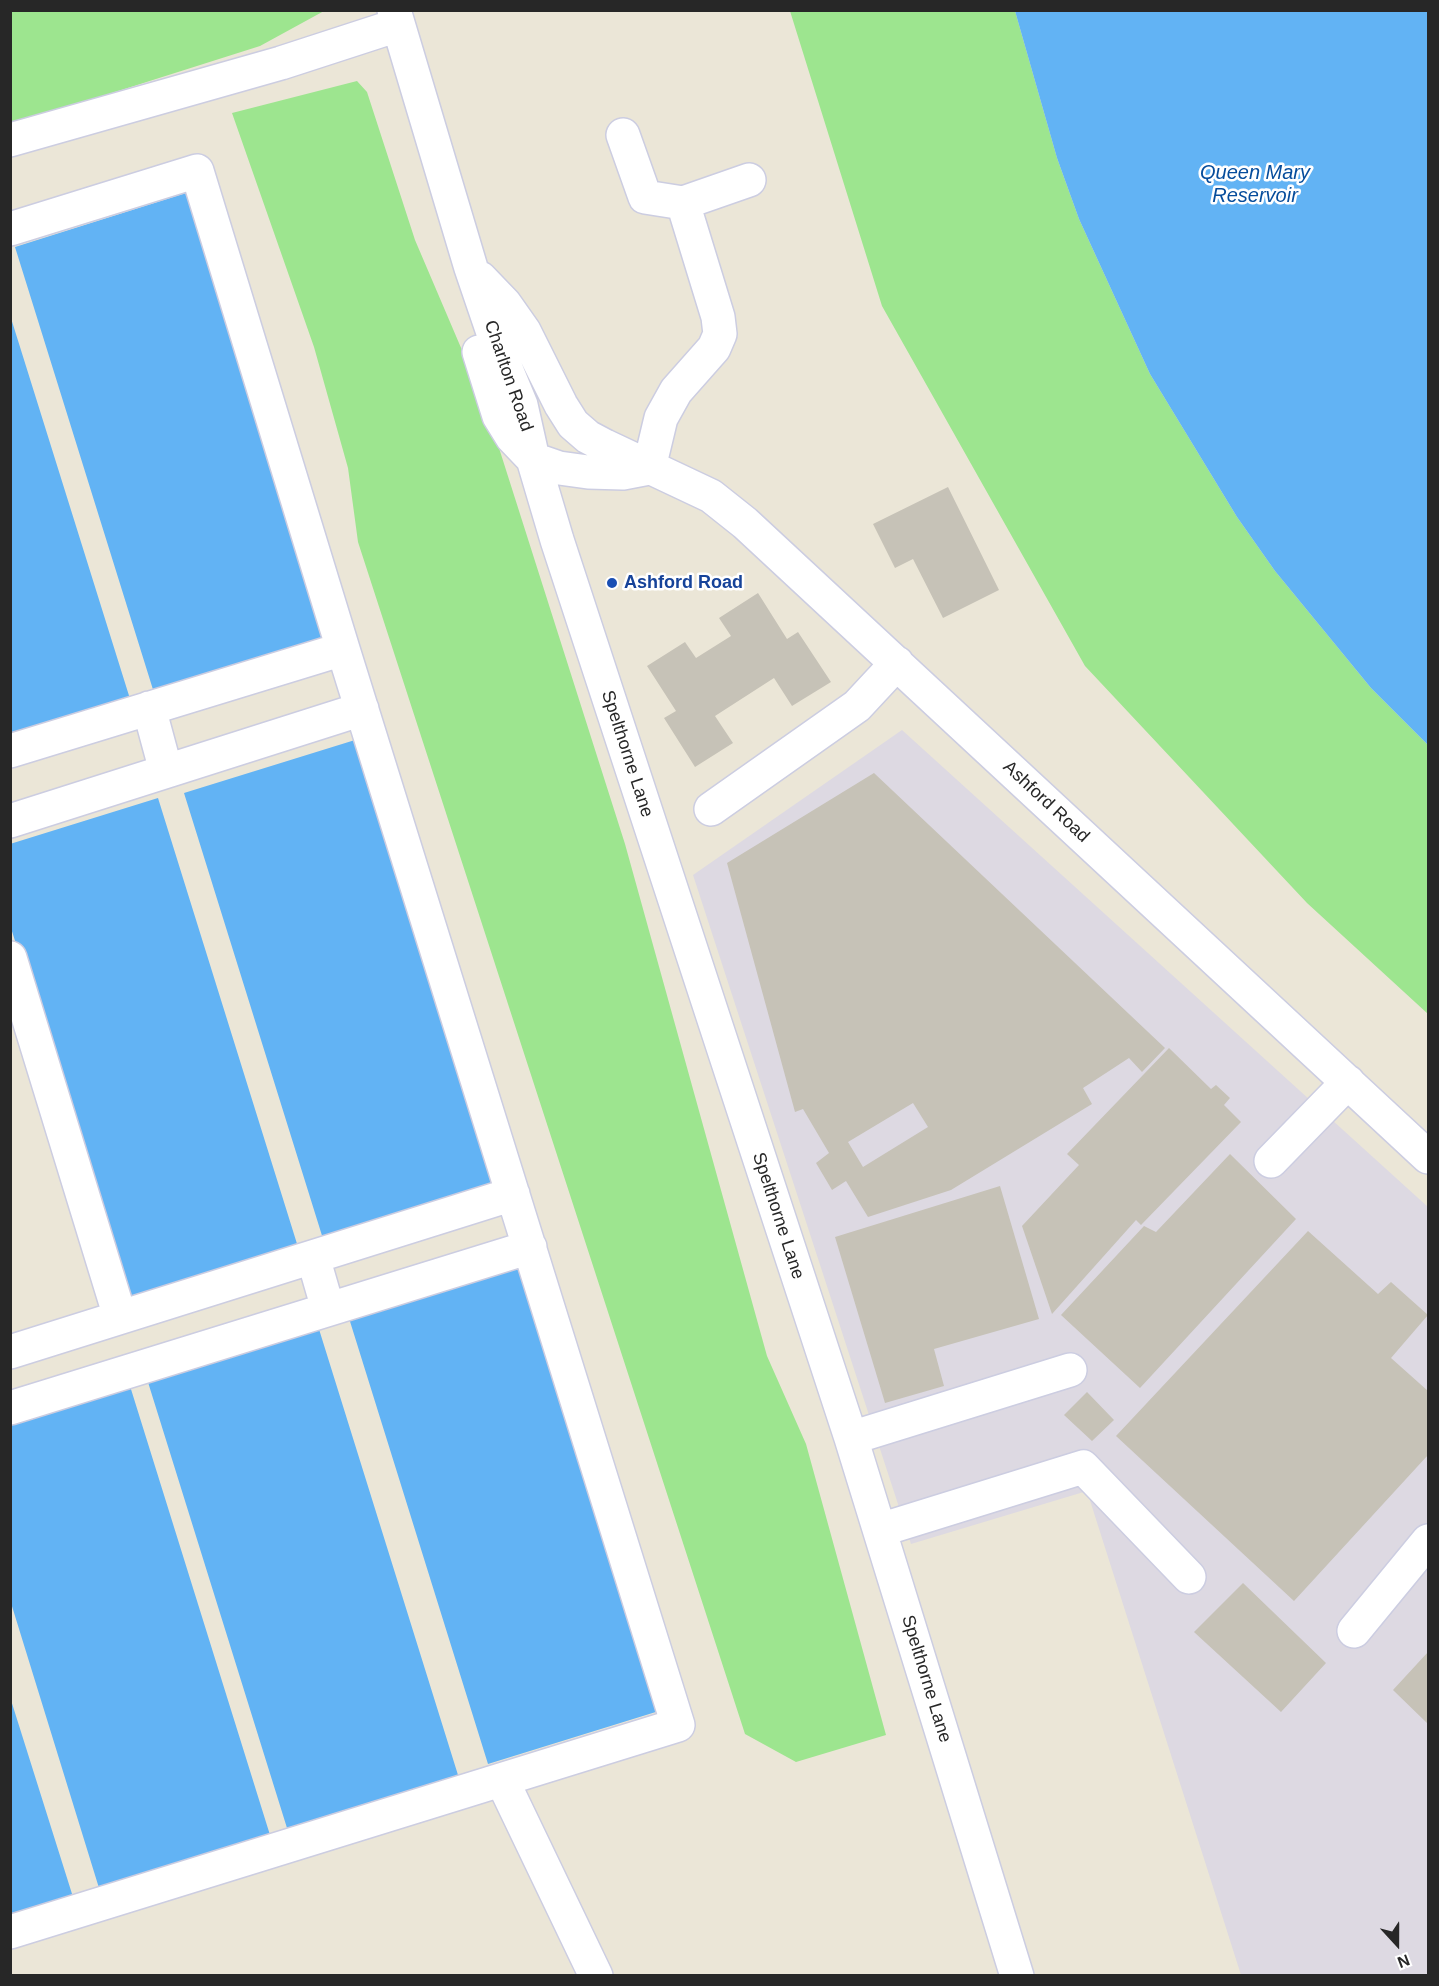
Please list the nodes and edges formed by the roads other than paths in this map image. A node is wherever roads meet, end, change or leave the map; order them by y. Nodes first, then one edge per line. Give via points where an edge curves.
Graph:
1 (396, 18) edge
2 (623, 135) dead end
3 (10, 140) edge
4 (749, 180) dead end
5 (683, 203) junction
6 (10, 229) edge
7 (471, 268) junction
8 (533, 459) junction
9 (649, 468) junction
10 (344, 649) junction
11 (897, 663) junction
12 (149, 708) junction
13 (362, 709) junction
14 (10, 751) edge
15 (166, 771) junction
16 (711, 809) dead end
17 (10, 821) edge
18 (10, 958) edge
19 (1348, 1082) junction
20 (1428, 1157) edge
21 (1271, 1161) dead end
22 (513, 1194) junction
23 (530, 1247) junction
24 (313, 1257) junction
25 (328, 1309) junction
26 (120, 1317) junction
27 (10, 1352) edge
28 (1070, 1370) dead end
29 (10, 1408) edge
30 (851, 1438) junction
31 (880, 1530) junction
32 (1428, 1540) edge
33 (1189, 1576) dead end
34 (1354, 1631) dead end
35 (502, 1780) junction
36 (10, 1932) edge
37 (596, 1976) edge
38 (1017, 1976) edge

1 - 3 street via 281,63
1 - 7 street, Charlton Road
2 - 5 street via 645,197
4 - 5 street
5 - 9 street via 720,334 714,348 676,391 661,418
6 - 10 street via 197,171
7 - 8 street, Charlton Road via 470,306 485,376 499,416
7 - 9 street, Ashford Road via 524,331 573,424 588,437
8 - 9 street via 559,468 608,474
8 - 30 street, Spelthorne Lane
9 - 11 street, Ashford Road via 711,496
10 - 12 street
10 - 13 street
11 - 16 street via 857,706
11 - 19 street, Ashford Road
12 - 14 street
12 - 15 street
13 - 15 street
13 - 22 street
15 - 17 street
18 - 26 street
19 - 20 street, Ashford Road
19 - 21 street
22 - 23 street
22 - 24 street
23 - 25 street
23 - 35 street via 678,1725
24 - 25 street
24 - 26 street
25 - 29 street
26 - 27 street
28 - 30 street
30 - 31 street, Spelthorne Lane
31 - 33 street via 1083,1467
31 - 38 street, Spelthorne Lane
32 - 34 street
35 - 36 street
35 - 37 street

